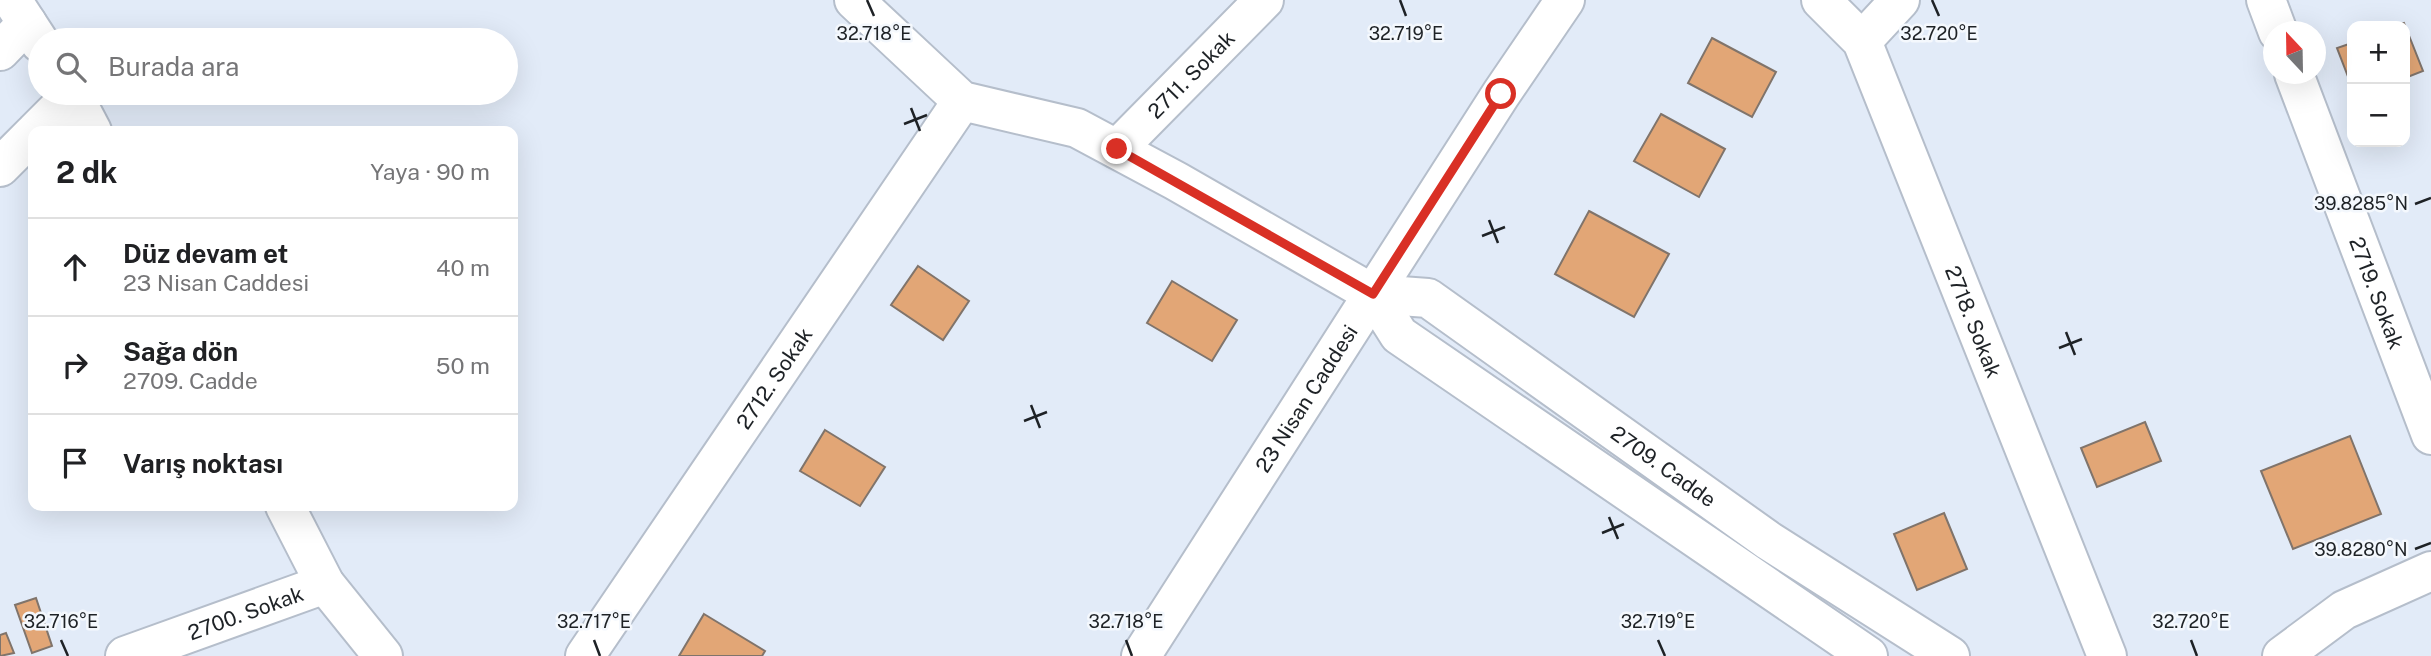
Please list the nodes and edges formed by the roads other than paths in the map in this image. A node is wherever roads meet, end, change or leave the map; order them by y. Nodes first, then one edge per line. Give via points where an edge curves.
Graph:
1 (854, 0) edge
2 (1264, 0) edge
3 (1565, 0) edge
4 (1821, 0) edge
5 (1899, 0) edge
6 (2266, 0) edge
7 (2274, 21) edge
8 (27, 22) edge
9 (1862, 41) junction
10 (0, 51) edge
11 (2298, 84) edge
12 (962, 101) junction
13 (61, 105) edge
14 (79, 105) edge
15 (40, 126) edge
16 (90, 126) edge
17 (28, 138) edge
18 (1117, 149) junction
19 (0, 167) edge
20 (1373, 294) junction
21 (2431, 435) edge
22 (288, 511) edge
23 (2431, 571) edge
24 (325, 584) junction
25 (125, 656) edge
26 (383, 656) edge
27 (585, 656) edge
28 (1141, 656) edge
29 (1868, 656) edge
30 (1950, 656) edge
31 (2107, 656) edge
32 (2282, 656) edge

1 - 12 street, 2709. Cadde
2 - 18 street, 2711. Sokak
3 - 20 street, 23 Nisan Caddesi
4 - 9 street, 2718. Sokak
5 - 9 street
6 - 7 street
8 - 10 street
9 - 31 street, 2718. Sokak
11 - 21 street, 2719. Sokak
12 - 18 street, 2709. Cadde via 1077,128
12 - 27 street, 2712. Sokak
13 - 15 street
14 - 16 street
17 - 19 street
18 - 20 street, 2709. Cadde
20 - 28 street, 23 Nisan Caddesi
20 - 29 street, 2709. Cadde via 1399,335
20 - 30 street, 2709. Cadde via 1428,298 1769,541
22 - 24 street
23 - 32 street via 2344,610
24 - 25 street, 2700. Sokak
24 - 26 street

